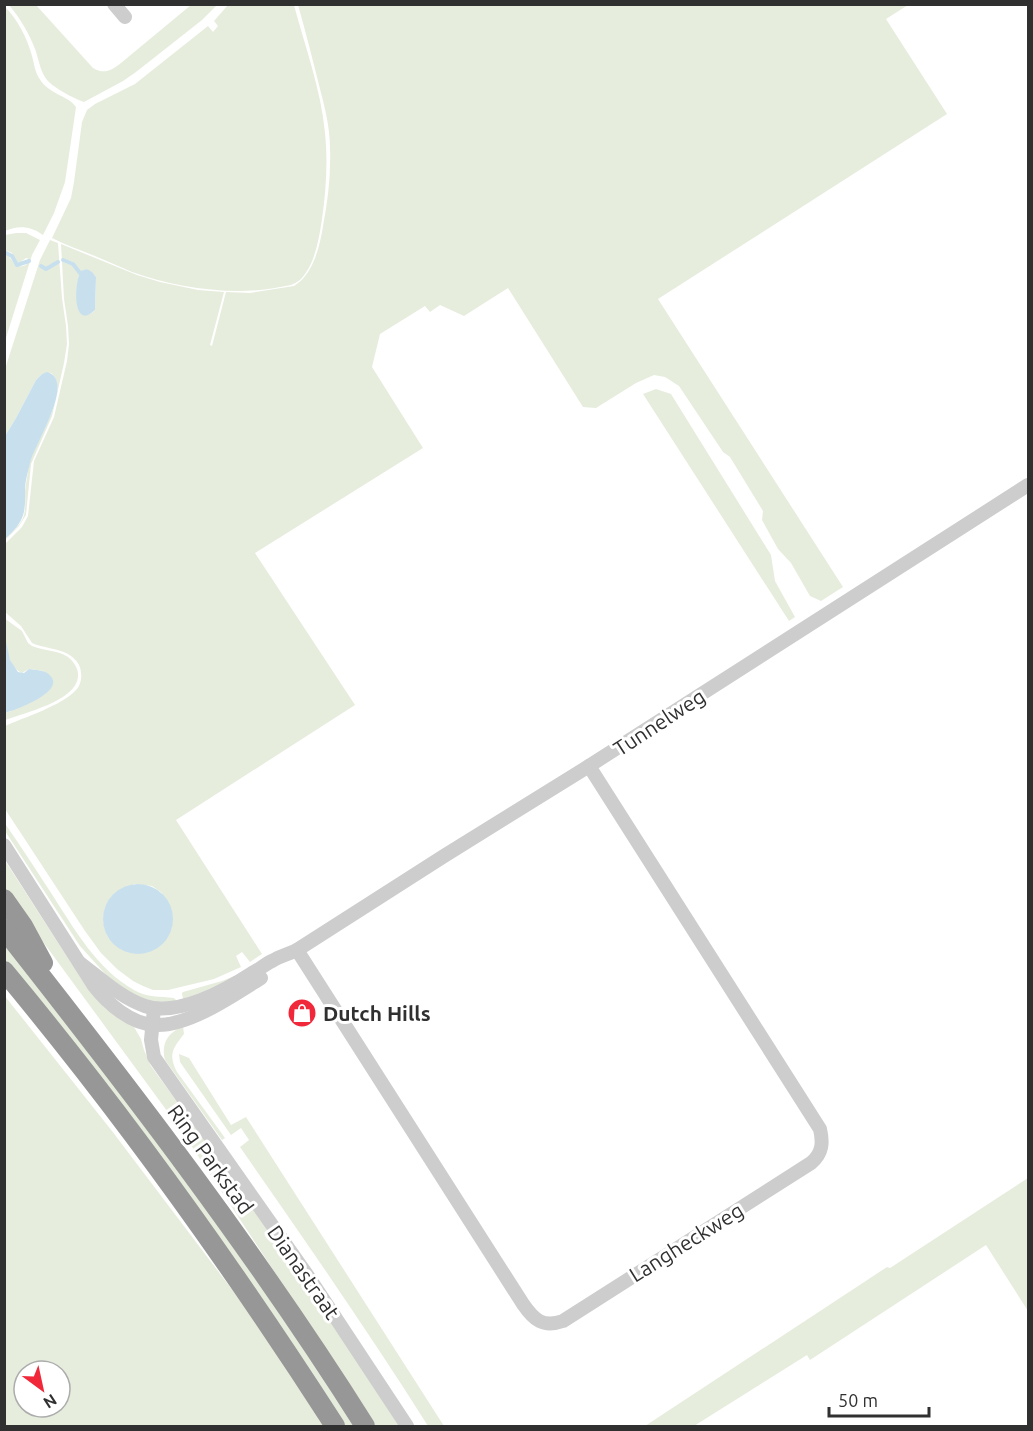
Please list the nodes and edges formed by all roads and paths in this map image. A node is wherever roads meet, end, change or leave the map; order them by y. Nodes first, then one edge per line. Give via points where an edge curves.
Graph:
1 (114, 4) edge
2 (124, 17) dead end
3 (1029, 485) edge
4 (589, 766) junction
5 (4, 845) edge
6 (4, 899) edge
7 (4, 929) edge
8 (292, 952) junction
9 (80, 963) junction
10 (4, 970) edge
11 (154, 1009) junction
12 (70, 1013) junction
13 (153, 1025) junction
14 (335, 1426) edge
15 (365, 1426) edge
16 (407, 1426) edge

1 - 2 street
3 - 4 street, Tunnelweg via 810,618
4 - 8 street, Tunnelweg
4 - 8 street, Langheckweg via 822,1139 821,1150 812,1163 563,1321 546,1324 528,1311
5 - 9 street
6 - 12 highway
7 - 12 highway, Ring Parkstad
8 - 11 street, Tunnelweg via 202,999
8 - 13 street, Tunnelweg via 277,968 212,1008 167,1025
9 - 11 street via 128,998
9 - 13 street via 108,1002
10 - 14 highway via 148,1155
11 - 13 street, Dianastraat
12 - 15 highway, Ring Parkstad via 251,1254
13 - 16 street, Dianastraat via 154,1057 310,1279

